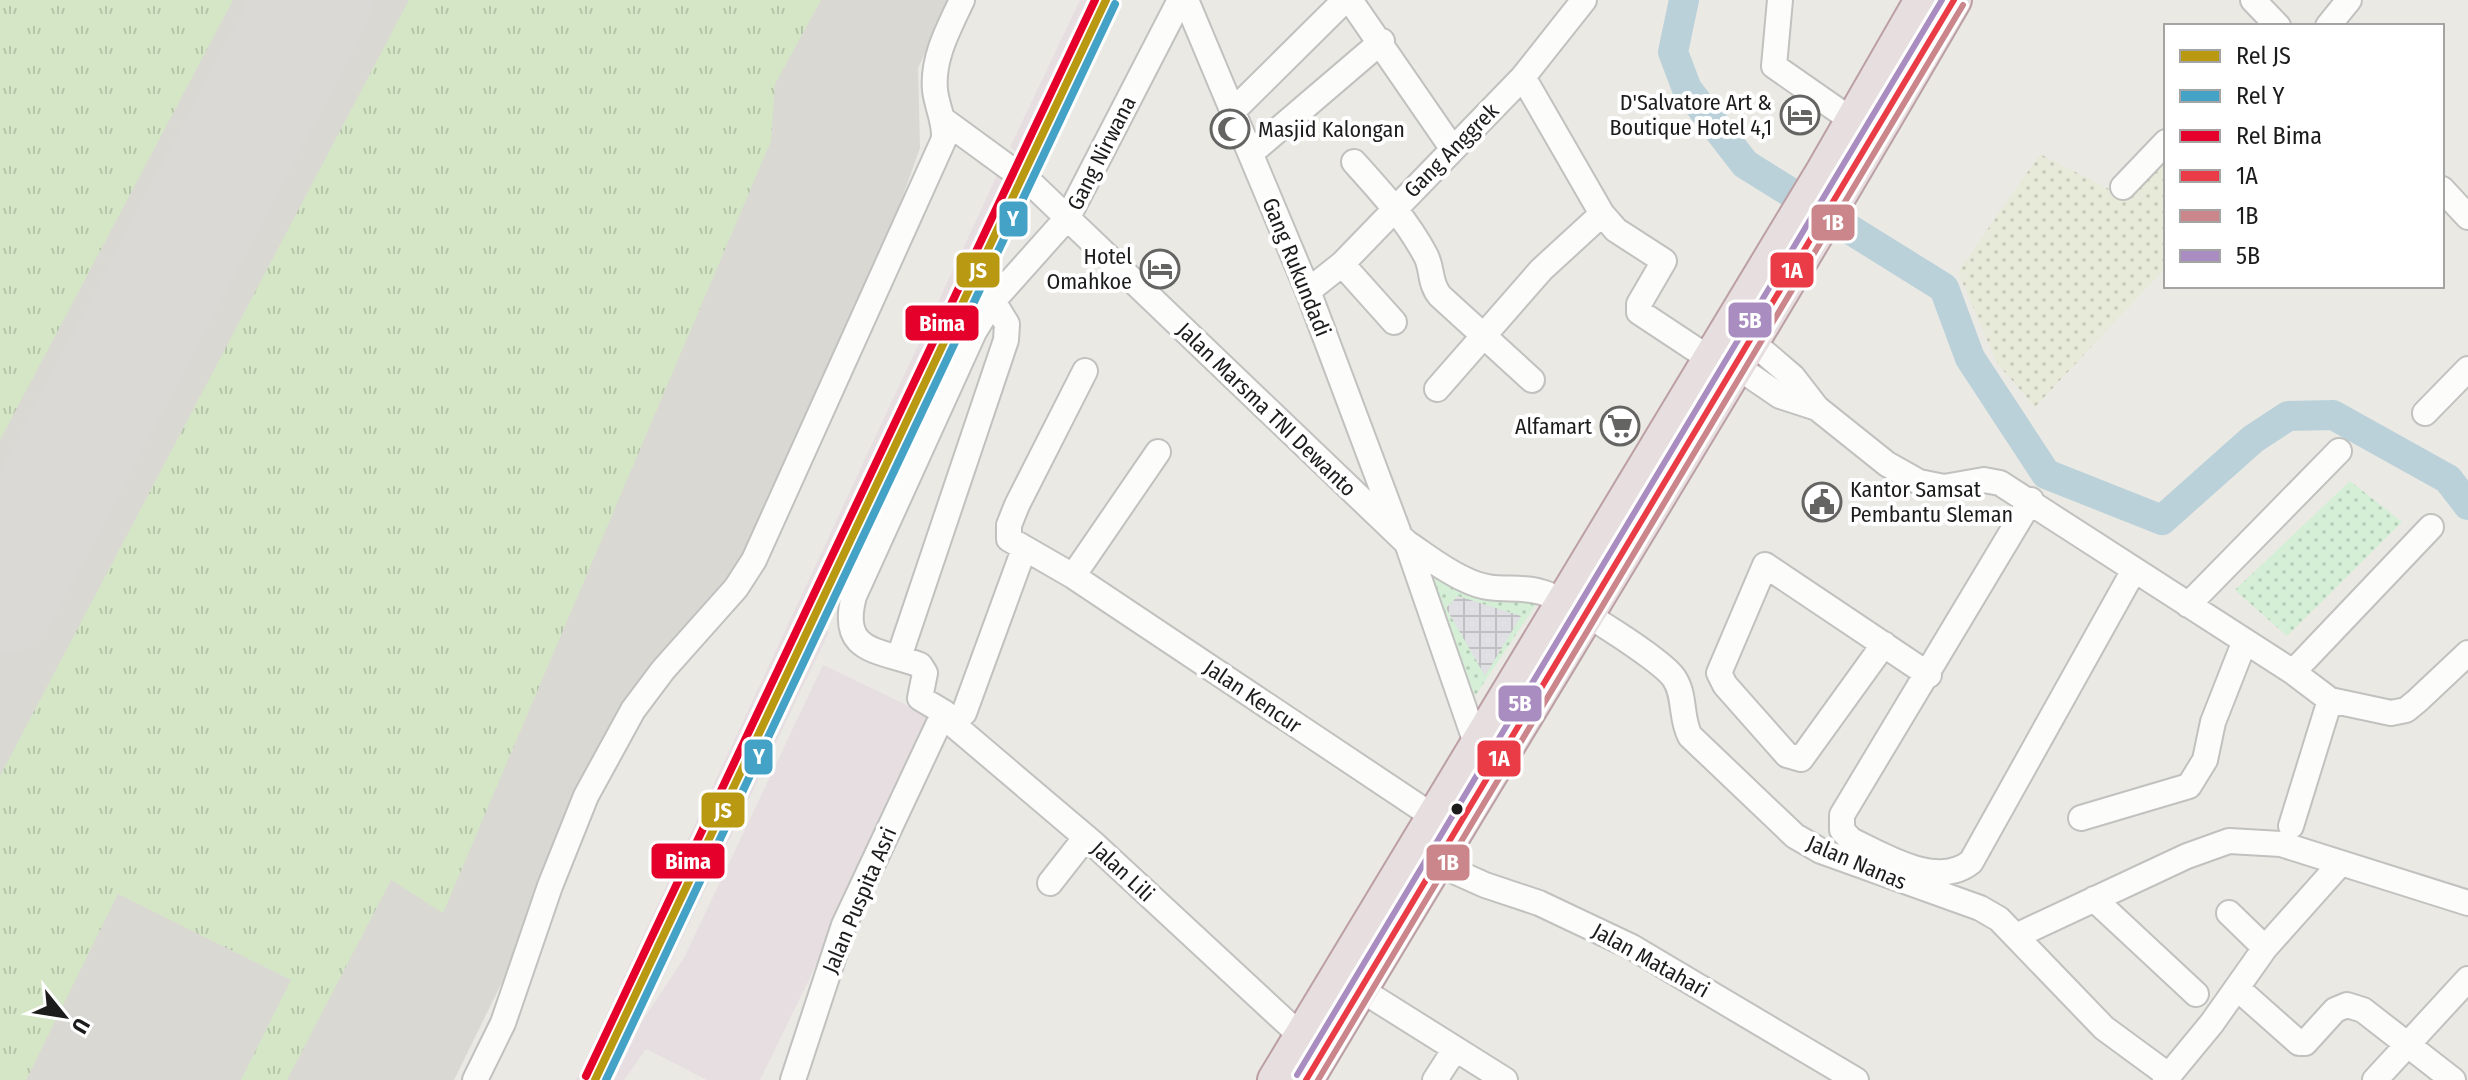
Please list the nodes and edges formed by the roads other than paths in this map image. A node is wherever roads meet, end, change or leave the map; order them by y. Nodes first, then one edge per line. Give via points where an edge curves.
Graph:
1 (962, 0) edge
2 (1183, 0) edge
3 (1348, 0) edge
4 (1584, 0) edge
5 (1780, 0) edge
6 (1922, 0) edge
7 (1954, 0) edge
8 (2253, 0) edge
9 (2349, 0) edge
10 (2276, 24) edge
11 (2330, 24) edge
12 (1382, 41) junction
13 (1523, 77) junction
14 (1234, 110) junction
15 (945, 121) junction
16 (1853, 121) junction
17 (2164, 144) edge
18 (1452, 148) junction
19 (1251, 153) junction
20 (1354, 162) dead end
21 (1835, 178) junction
22 (2123, 187) dead end
23 (1395, 206) junction
24 (1602, 214) junction
25 (1068, 217) junction
26 (1342, 264) junction
27 (1308, 291) junction
28 (993, 301) junction
29 (1394, 322) dead end
30 (1482, 338) junction
31 (1732, 356) junction
32 (2468, 369) edge
33 (1085, 371) dead end
34 (1532, 380) dead end
35 (1437, 389) dead end
36 (2425, 413) dead end
37 (2339, 451) dead end
38 (1158, 452) dead end
39 (2031, 500) junction
40 (2431, 527) dead end
41 (1403, 540) junction
42 (1024, 549) junction
43 (2134, 570) junction
44 (1073, 576) junction
45 (2188, 605) junction
46 (1573, 609) junction
47 (2244, 643) junction
48 (1884, 644) junction
49 (2468, 653) edge
50 (899, 657) junction
51 (2293, 672) junction
52 (1929, 675) junction
53 (2330, 700) junction
54 (950, 719) junction
55 (1488, 752) junction
56 (1434, 817) junction
57 (2081, 818) dead end
58 (2291, 826) dead end
59 (1086, 837) junction
60 (1436, 863) junction
61 (2340, 864) junction
62 (1050, 883) dead end
63 (2094, 899) junction
64 (2468, 903) edge
65 (2229, 913) dead end
66 (2016, 936) junction
67 (2265, 948) junction
68 (2466, 986) edge
69 (2237, 988) junction
70 (1360, 989) junction
71 (2196, 994) dead end
72 (1301, 1036) junction
73 (2407, 1045) junction
74 (1455, 1049) junction
75 (2166, 1077) edge
76 (475, 1080) edge
77 (793, 1080) edge
78 (1275, 1080) edge
79 (1306, 1080) edge
80 (1435, 1080) edge
81 (1505, 1080) edge
82 (1856, 1080) edge
83 (2375, 1080) edge
84 (2453, 1080) edge

1 - 15 street via 934,77
2 - 14 street, Gang Rukundadi
2 - 25 street, Gang Nirwana
3 - 12 street
3 - 14 street
4 - 13 street, Gang Anggrek
5 - 16 street via 1774,66
6 - 16 highway
7 - 21 highway
8 - 10 street
9 - 11 street
12 - 18 street
12 - 19 street
13 - 18 street, Gang Anggrek
13 - 24 street
14 - 19 street, Gang Rukundadi
15 - 25 street, Jalan Marsma TNI Dewanto via 1014,168
15 - 76 street via 938,154 766,537 736,588 633,710 586,796 507,1013
16 - 21 highway
17 - 22 street
18 - 23 street, Gang Anggrek
19 - 27 street, Gang Rukundadi
20 - 23 street
21 - 31 highway
23 - 26 street, Gang Anggrek
23 - 30 street via 1430,264 1433,287
24 - 30 street via 1541,270
24 - 31 street via 1616,230 1664,261 1639,312
25 - 28 street, Gang Nirwana
25 - 41 street, Jalan Marsma TNI Dewanto
26 - 27 street, Gang Anggrek
26 - 29 street
27 - 41 street, Gang Rukundadi
28 - 50 street via 1007,324 1006,340
28 - 50 street, Gang Nirwana via 942,397 854,596 849,631 864,646
30 - 34 street
30 - 35 street
31 - 39 street via 1793,377 1817,408 1887,464 1919,482 1944,487 1984,480
31 - 46 highway
32 - 36 street
33 - 42 street via 1009,525 1009,539
37 - 45 street
38 - 44 street
39 - 43 street
39 - 52 street
40 - 51 street
41 - 46 street, Jalan Nanas via 1464,580 1495,591 1536,590
41 - 55 street, Jalan Marsma TNI Dewanto
42 - 44 street, Jalan Kencur
42 - 54 street, Jalan Puspita Asri
43 - 45 street
43 - 52 street via 1971,862 1951,873 1923,870 1851,840 1842,830 1842,815
44 - 56 street, Jalan Kencur
45 - 47 street
46 - 55 highway
46 - 66 street, Jalan Nanas via 1659,661 1683,697 1683,723 1690,736 1795,836 1835,856 1980,908
47 - 51 street
47 - 57 street via 2213,722 2205,760 2189,786
48 - 48 street via 1801,759 1787,755 1719,673 1765,565
48 - 52 street
49 - 53 street via 2406,710 2391,713
50 - 54 street, Gang Nirwana via 923,668 920,698
51 - 53 street
53 - 58 street
54 - 59 street, Jalan Lili
54 - 77 street, Jalan Puspita Asri via 844,925
55 - 56 highway
55 - 60 highway
56 - 72 highway
59 - 62 street
59 - 72 street, Jalan Lili
60 - 70 highway
60 - 82 street, Jalan Matahari via 1612,936
61 - 63 street via 2281,844 2229,841
61 - 64 street
61 - 67 street
63 - 66 street
63 - 71 street
65 - 67 street
66 - 75 street, Jalan Nanas via 2104,1028
67 - 69 street
68 - 73 street
69 - 73 street via 2299,1043 2347,1005 2363,1010
69 - 75 street
70 - 74 street
70 - 79 highway
72 - 78 highway
73 - 83 street
73 - 84 street
74 - 80 street
74 - 81 street

